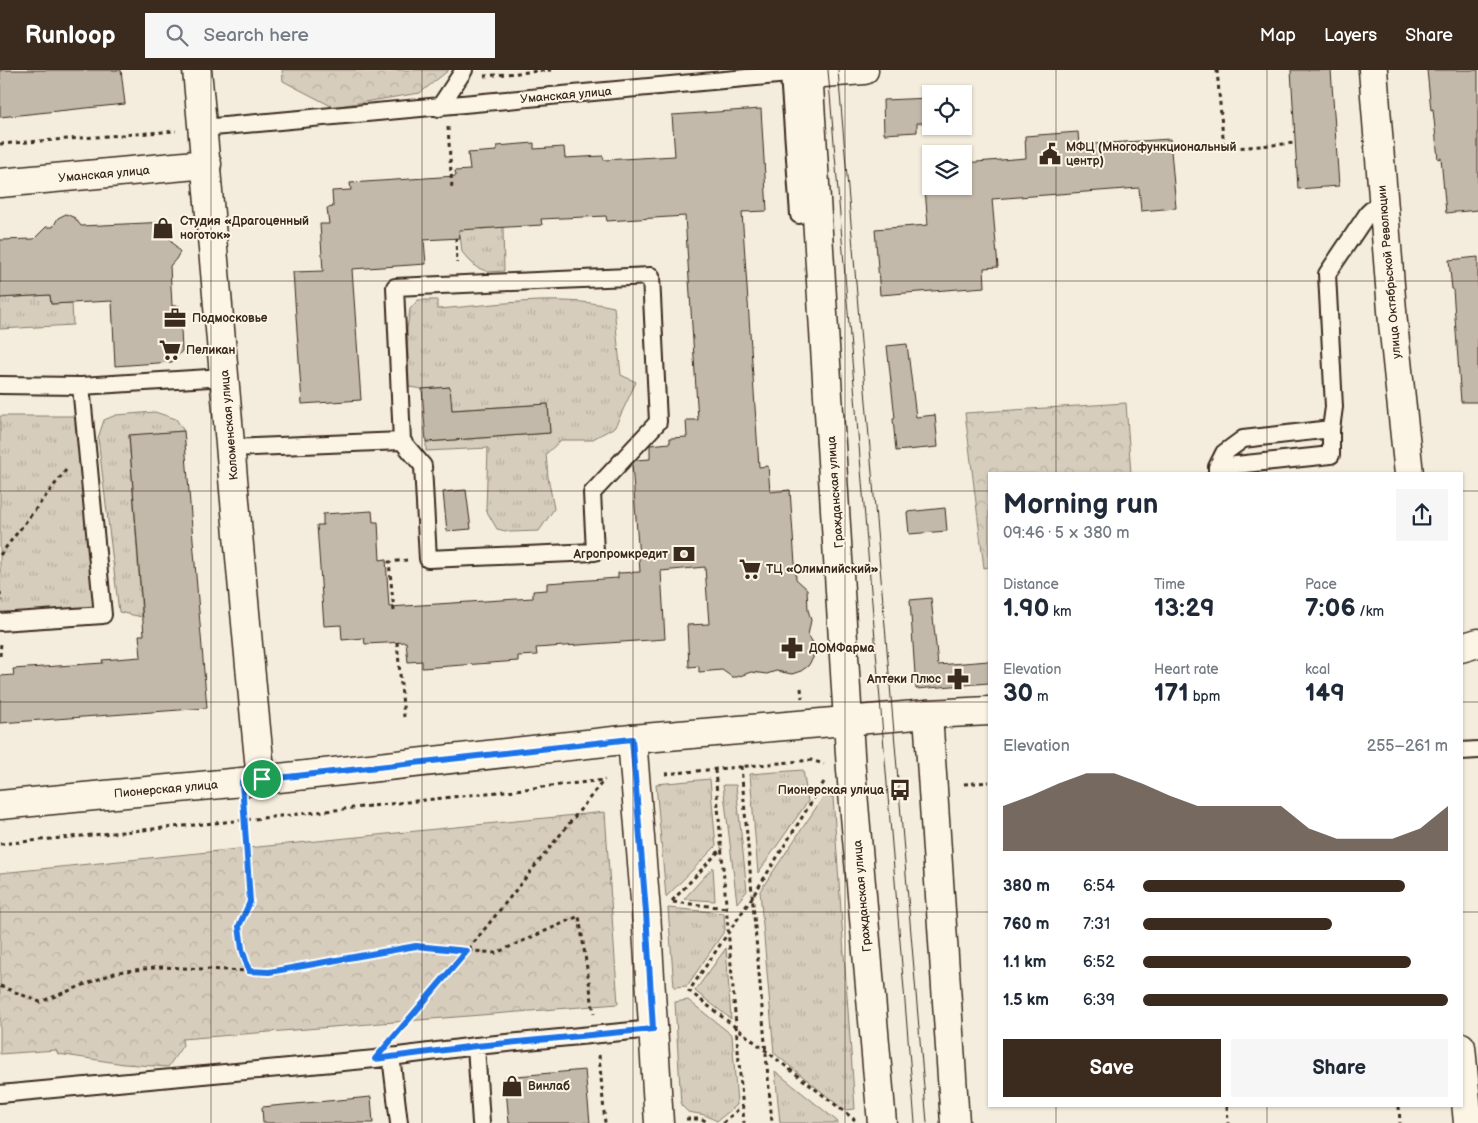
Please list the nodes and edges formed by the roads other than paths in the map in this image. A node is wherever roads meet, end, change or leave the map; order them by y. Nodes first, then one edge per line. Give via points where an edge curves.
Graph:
1 (197, 70) edge
2 (464, 70) edge
3 (864, 70) edge
4 (1373, 70) edge
5 (808, 72) edge
6 (443, 107) junction
7 (202, 128) junction
8 (207, 164) junction
9 (0, 183) edge
10 (1383, 199) junction
11 (799, 214) dead end
12 (225, 377) junction
13 (0, 385) edge
14 (81, 386) junction
15 (1330, 429) junction
16 (402, 441) junction
17 (230, 448) junction
18 (1217, 471) edge
19 (1409, 472) edge
20 (0, 622) edge
21 (1478, 642) edge
22 (1463, 647) edge
23 (988, 711) edge
24 (928, 714) junction
25 (848, 722) junction
26 (632, 739) junction
27 (1478, 750) edge
28 (1463, 751) edge
29 (252, 781) junction
30 (0, 805) edge
31 (653, 1029) junction
32 (476, 1046) junction
33 (391, 1056) junction
34 (1463, 1069) edge
35 (0, 1094) edge
36 (399, 1123) edge
37 (481, 1123) edge
38 (660, 1123) edge
39 (882, 1123) edge
40 (955, 1123) edge
41 (1468, 1123) edge

1 - 7 street, Коломенская улица
2 - 6 lane
3 - 5 street
4 - 10 street, улица Октябрьской Революции
5 - 25 street, Гражданская улица
6 - 7 lane, Уманская улица
6 - 11 lane, Уманская улица via 789,74
7 - 8 street, Коломенская улица
8 - 9 street, Уманская улица
8 - 12 street, Коломенская улица
10 - 15 lane via 1368,213 1327,274 1334,407
10 - 19 street, улица Октябрьской Революции via 1392,322
12 - 14 lane
12 - 17 street, Коломенская улица
13 - 14 lane
14 - 20 lane via 103,616
15 - 18 lane via 1243,439 1224,454
15 - 18 lane via 1331,455
16 - 16 lane via 395,286 651,276 658,422 592,493 595,552 428,559 424,466
16 - 17 lane
17 - 29 street, Коломенская улица
21 - 22 street
23 - 24 street, Пионерская улица
24 - 25 street, Пионерская улица
24 - 40 street
25 - 26 street, Пионерская улица
25 - 39 street, Гражданская улица
26 - 29 street, Пионерская улица
26 - 31 street
27 - 28 lane
29 - 30 street, Пионерская улица
31 - 32 lane
31 - 38 street
32 - 33 lane
32 - 37 lane
33 - 35 lane
33 - 36 lane
34 - 41 street

